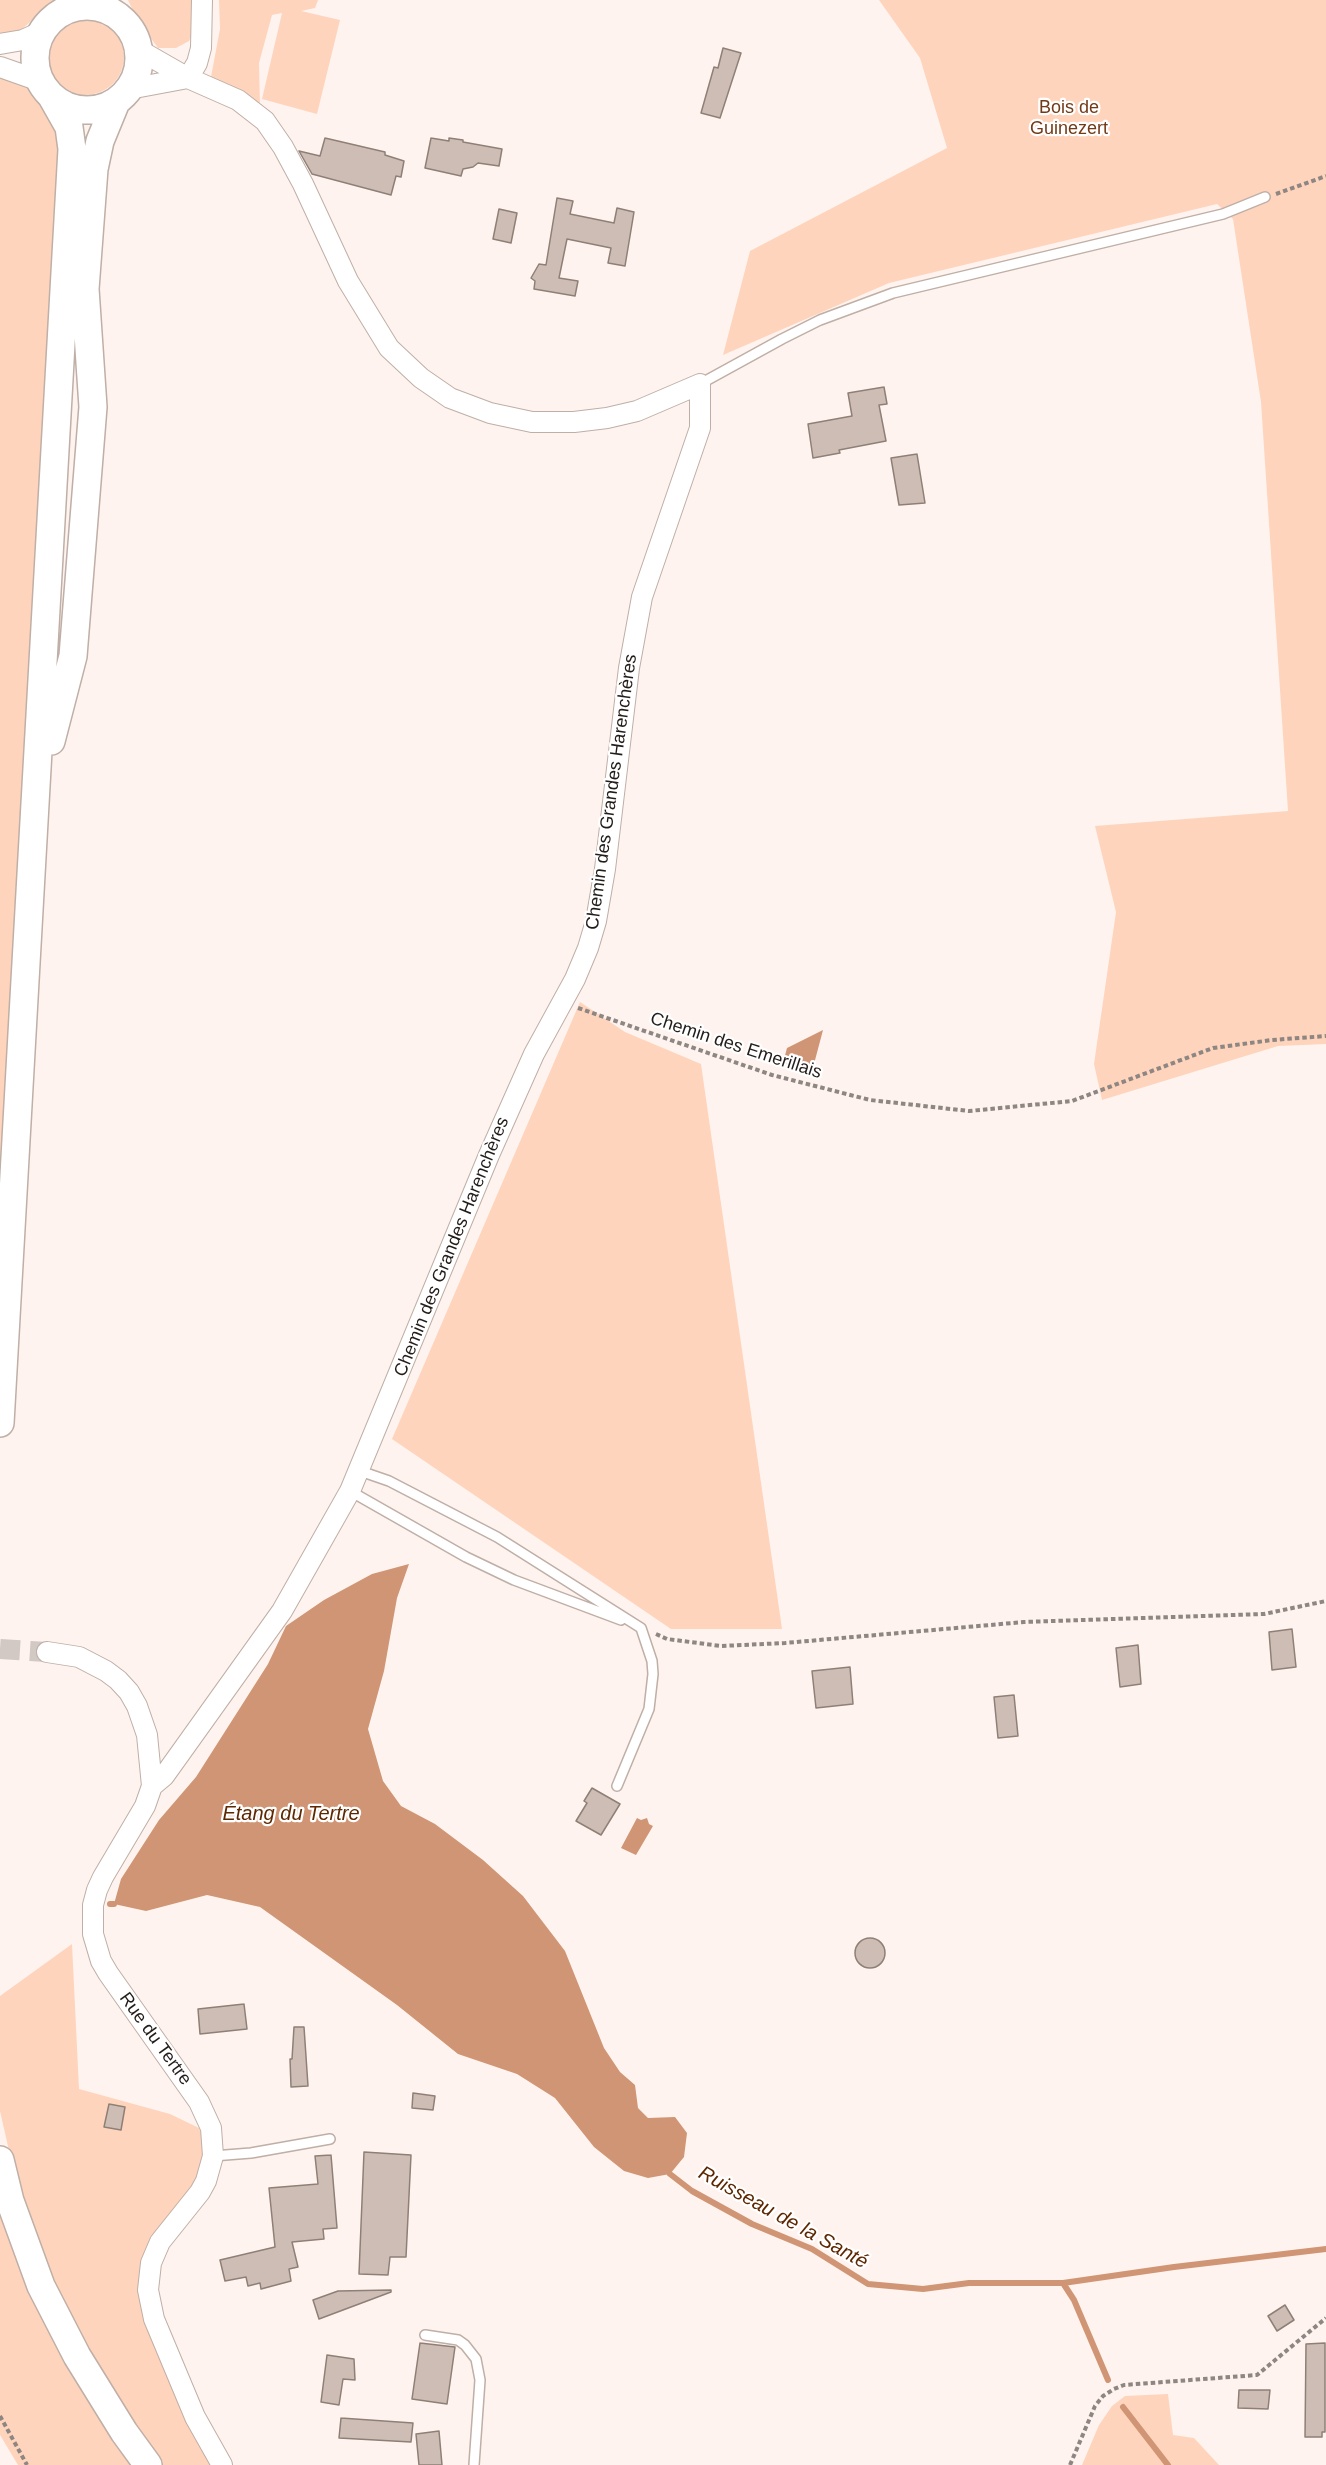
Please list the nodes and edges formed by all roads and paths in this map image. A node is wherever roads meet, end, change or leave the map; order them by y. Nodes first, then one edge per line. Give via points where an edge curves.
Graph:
1 (202, 0) edge
2 (67, 6) edge
3 (123, 11) edge
4 (41, 32) junction
5 (0, 44) edge
6 (139, 50) junction
7 (0, 67) edge
8 (188, 78) junction
9 (46, 89) junction
10 (123, 96) junction
11 (1326, 176) edge
12 (1265, 197) joint
13 (700, 384) junction
14 (36, 800) junction
15 (561, 1002) junction
16 (1326, 1036) edge
17 (0, 1423) edge
18 (360, 1471) junction
19 (350, 1491) junction
20 (1326, 1602) edge
21 (641, 1628) junction
22 (47, 1652) tunnel mouth
23 (152, 1786) junction
24 (617, 1786) dead end
25 (330, 2139) dead end
26 (213, 2156) junction
27 (0, 2160) edge
28 (1326, 2318) edge
29 (425, 2335) dead end
30 (0, 2416) edge
31 (27, 2465) edge
32 (148, 2465) edge
33 (222, 2465) edge
34 (474, 2465) edge
35 (1070, 2465) edge

1 - 8 street via 201,48
2 - 3 main road
2 - 4 main road
3 - 6 main road
4 - 5 street
4 - 9 main road via 34,58
6 - 8 street
6 - 10 main road via 139,66
7 - 9 street
8 - 10 street
8 - 13 street via 238,100 265,121 303,184 348,281 389,348 450,398 490,413 532,422 574,422 637,411
9 - 10 main road via 67,107 83,111 101,109
9 - 14 main road via 69,128 72,149
10 - 14 main road via 100,141 94,169 85,290 93,408 73,656
11 - 12 path
12 - 13 lane via 1223,214 893,293 820,321
13 - 15 street, Chemin des Grandes Harenchères via 700,428 642,597 596,921 575,979
14 - 17 main road
15 - 16 path, Chemin des Emerillais via 772,1075 870,1100 969,1111 1072,1101 1213,1048
15 - 18 street, Chemin des Grandes Harenchères via 489,1155
18 - 19 street, Chemin des Grandes Harenchères
18 - 21 lane via 389,1481 497,1537
19 - 21 lane via 514,1580
19 - 23 street, Chemin des Grandes Harenchères via 282,1611 164,1776
20 - 21 path via 1264,1614 1024,1622 721,1646 667,1639
21 - 24 lane via 652,1661 649,1709
22 - 23 street, Rue du Tertre via 64,1653 92,1663 129,1692 147,1735
23 - 26 street, Rue du Tertre via 145,1806 97,1890 93,1934 108,1974 206,2114
25 - 26 lane
26 - 33 street, Rue du Tertre via 200,2192 160,2242 148,2290 154,2319 195,2417
27 - 32 main road via 10,2201 41,2286 77,2356
28 - 35 path via 1257,2375 1124,2385 1114,2389 1095,2406
29 - 34 lane via 458,2340 476,2359 480,2380
30 - 31 path

